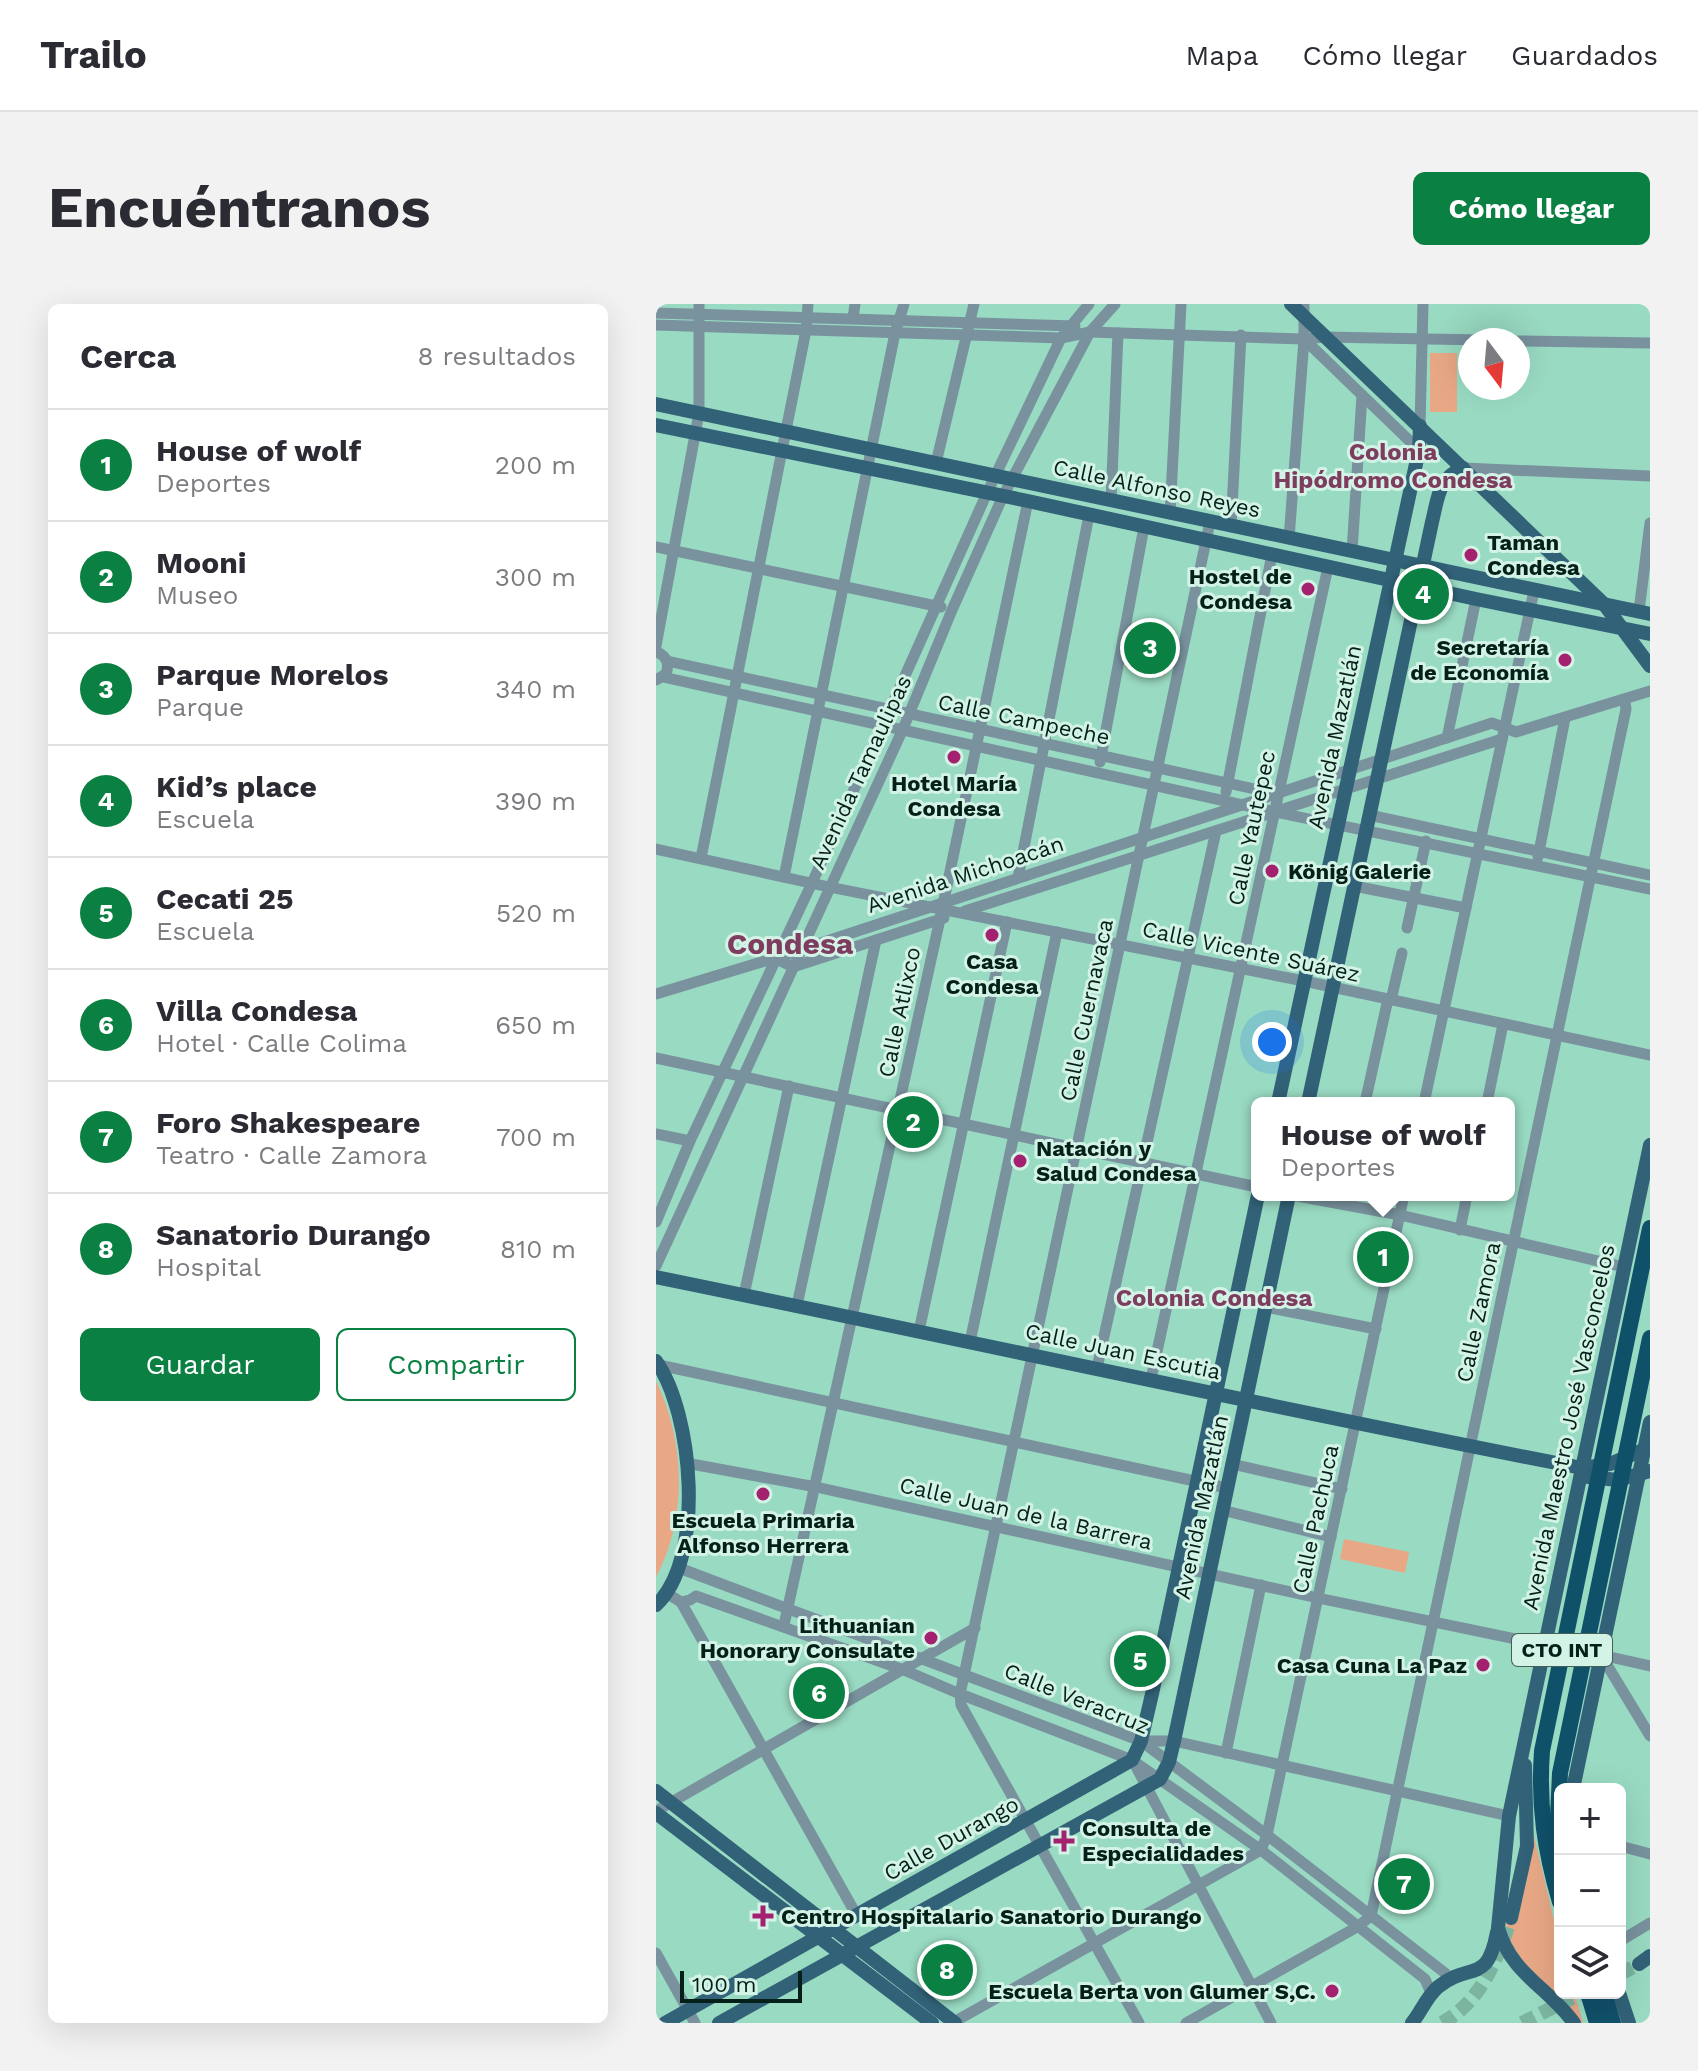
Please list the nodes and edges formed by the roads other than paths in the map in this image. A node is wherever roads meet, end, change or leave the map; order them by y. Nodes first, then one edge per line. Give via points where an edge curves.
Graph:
1 (808, 304) edge
2 (855, 304) edge
3 (904, 304) edge
4 (974, 304) edge
5 (1089, 304) edge
6 (1115, 304) edge
7 (1181, 304) edge
8 (1291, 304) edge
9 (1423, 304) edge
10 (755, 310) edge
11 (1303, 310) edge
12 (656, 313) edge
13 (699, 315) edge
14 (853, 318) junction
15 (900, 320) junction
16 (970, 321) junction
17 (806, 324) junction
18 (1070, 324) junction
19 (656, 325) edge
20 (1090, 332) junction
21 (895, 333) junction
22 (1118, 333) junction
23 (966, 334) junction
24 (1179, 334) junction
25 (1241, 335) junction
26 (1325, 337) junction
27 (1061, 338) junction
28 (1304, 339) junction
29 (1420, 339) junction
30 (1458, 340) edge
31 (1530, 341) edge
32 (1650, 343) edge
33 (1362, 395) junction
34 (656, 404) edge
35 (699, 413) junction
36 (656, 425) edge
37 (1420, 426) junction
38 (785, 431) junction
39 (695, 433) junction
40 (871, 450) junction
41 (1419, 450) junction
42 (780, 451) junction
43 (936, 463) junction
44 (1463, 468) junction
45 (867, 469) junction
46 (1650, 476) edge
47 (996, 477) junction
48 (1012, 480) junction
49 (987, 493) junction
50 (1003, 496) junction
51 (1028, 501) junction
52 (1111, 501) junction
53 (1170, 514) junction
54 (1089, 515) junction
55 (1210, 522) junction
56 (1650, 523) edge
57 (1144, 527) junction
58 (1231, 527) junction
59 (1289, 539) junction
60 (1206, 540) junction
61 (656, 547) edge
62 (674, 550) junction
63 (1352, 552) junction
64 (1272, 554) junction
65 (1395, 562) junction
66 (758, 567) junction
67 (1328, 567) junction
68 (1422, 567) junction
69 (1391, 580) junction
70 (844, 585) junction
71 (1418, 586) junction
72 (1534, 591) junction
73 (1476, 599) junction
74 (1604, 604) junction
75 (937, 606) junction
76 (952, 610) junction
77 (1530, 610) junction
78 (1644, 612) edge
79 (1625, 630) junction
80 (1650, 634) edge
81 (656, 649) edge
82 (667, 661) junction
83 (1650, 666) edge
84 (737, 676) junction
85 (660, 679) edge
86 (1650, 691) edge
87 (733, 692) junction
88 (821, 695) junction
89 (1622, 700) junction
90 (889, 710) junction
91 (818, 711) junction
92 (910, 714) junction
93 (1565, 718) junction
94 (882, 724) junction
95 (903, 729) junction
96 (979, 730) junction
97 (1503, 734) junction
98 (1447, 738) junction
99 (1044, 744) junction
100 (976, 745) junction
101 (1101, 756) junction
102 (1041, 759) junction
103 (1381, 759) junction
104 (1157, 769) junction
105 (1350, 769) junction
106 (1098, 771) junction
107 (1377, 779) junction
108 (1154, 784) junction
109 (1228, 784) junction
110 (1346, 789) junction
111 (1278, 793) junction
112 (1225, 799) junction
113 (1247, 803) junction
114 (1222, 812) junction
115 (1275, 812) junction
116 (1368, 822) junction
117 (1338, 824) junction
118 (1216, 831) junction
119 (1142, 838) junction
120 (1481, 839) junction
121 (1426, 841) junction
122 (656, 849) edge
123 (1539, 851) junction
124 (1478, 852) junction
125 (1138, 856) junction
126 (701, 858) junction
127 (1594, 863) junction
128 (1536, 865) junction
129 (1650, 875) edge
130 (1591, 876) junction
131 (784, 877) junction
132 (1018, 878) junction
133 (812, 883) junction
134 (1354, 886) junction
135 (829, 887) junction
136 (1650, 889) edge
137 (1414, 898) junction
138 (1466, 908) junction
139 (939, 909) junction
140 (963, 912) junction
141 (1007, 922) junction
142 (1407, 928) dead end
143 (1057, 932) junction
144 (876, 940) junction
145 (1120, 944) junction
146 (801, 949) junction
147 (1402, 953) dead end
148 (775, 958) junction
149 (1188, 958) junction
150 (793, 967) junction
151 (1241, 969) junction
152 (1304, 981) junction
153 (1333, 987) junction
154 (656, 994) edge
155 (1390, 1000) junction
156 (1444, 1012) junction
157 (1503, 1024) junction
158 (1557, 1035) junction
159 (1650, 1055) edge
160 (656, 1058) edge
161 (723, 1072) junction
162 (741, 1076) junction
163 (789, 1086) junction
164 (1279, 1097) edge
165 (1309, 1097) edge
166 (1366, 1097) edge
167 (1425, 1097) edge
168 (1488, 1097) edge
169 (842, 1098) junction
170 (898, 1110) junction
171 (963, 1124) junction
172 (656, 1134) edge
173 (1014, 1135) junction
174 (690, 1141) junction
175 (1650, 1145) edge
176 (1077, 1149) junction
177 (1143, 1163) junction
178 (1196, 1174) junction
179 (1251, 1186) edge
180 (1257, 1201) edge
181 (1290, 1201) edge
182 (1348, 1201) edge
183 (1403, 1201) edge
184 (1466, 1201) edge
185 (1400, 1215) junction
186 (656, 1222) edge
187 (1650, 1228) edge
188 (1460, 1230) junction
189 (1513, 1243) junction
190 (659, 1250) edge
191 (656, 1266) edge
192 (1624, 1267) junction
193 (656, 1277) edge
194 (744, 1295) junction
195 (797, 1305) junction
196 (1270, 1308) junction
197 (853, 1317) junction
198 (1376, 1329) junction
199 (919, 1331) junction
200 (970, 1342) junction
201 (1648, 1345) edge
202 (1033, 1355) junction
203 (1605, 1358) junction
204 (658, 1363) edge
205 (1097, 1368) junction
206 (1650, 1374) edge
207 (1151, 1379) junction
208 (1215, 1392) junction
209 (1246, 1399) junction
210 (834, 1402) junction
211 (1650, 1422) edge
212 (1355, 1424) junction
213 (1015, 1441) junction
214 (1470, 1446) junction
215 (1647, 1449) edge
216 (686, 1463) junction
217 (1232, 1464) junction
218 (1581, 1471) junction
219 (1644, 1474) edge
220 (1197, 1480) junction
221 (816, 1487) junction
222 (1227, 1488) junction
223 (1342, 1489) junction
224 (1222, 1510) junction
225 (997, 1526) junction
226 (1331, 1537) junction
227 (1178, 1567) junction
228 (679, 1568) junction
229 (696, 1573) junction
230 (1209, 1574) junction
231 (1261, 1585) junction
232 (696, 1596) junction
233 (674, 1598) junction
234 (1318, 1598) junction
235 (656, 1605) edge
236 (788, 1607) junction
237 (1433, 1621) junction
238 (784, 1625) junction
239 (975, 1628) junction
240 (1545, 1645) junction
241 (1601, 1655) junction
242 (922, 1659) junction
243 (1650, 1666) edge
244 (904, 1670) junction
245 (964, 1675) junction
246 (960, 1694) junction
247 (1570, 1723) junction
248 (1650, 1736) edge
249 (1141, 1741) junction
250 (1174, 1741) junction
251 (764, 1749) junction
252 (1226, 1753) junction
253 (1523, 1753) junction
254 (1132, 1760) junction
255 (1169, 1762) junction
256 (1282, 1766) junction
257 (1160, 1779) junction
258 (1560, 1783) edge
259 (1570, 1783) edge
260 (1573, 1783) edge
261 (1145, 1787) junction
262 (656, 1791) edge
263 (1397, 1791) junction
264 (671, 1802) junction
265 (656, 1812) edge
266 (1509, 1816) junction
267 (1026, 1821) junction
268 (1267, 1835) junction
269 (1039, 1846) junction
270 (1626, 1848) edge
271 (1261, 1850) junction
272 (734, 1851) junction
273 (1650, 1854) edge
274 (723, 1864) junction
275 (1554, 1879) edge
276 (1197, 1886) junction
277 (857, 1916) junction
278 (1371, 1916) junction
279 (1511, 1918) tunnel mouth
280 (1650, 1923) edge
281 (1357, 1927) junction
282 (1498, 1928) junction
283 (833, 1929) junction
284 (820, 1937) junction
285 (1626, 1937) edge
286 (1094, 1943) junction
287 (850, 1951) junction
288 (656, 1953) edge
289 (1449, 1979) junction
290 (894, 1985) junction
291 (1251, 1987) junction
292 (1431, 1993) junction
293 (1593, 1999) edge
294 (1594, 1999) edge
295 (1596, 1999) edge
296 (1621, 1999) edge
297 (909, 2005) junction
298 (692, 2017) edge
299 (665, 2023) edge
300 (719, 2023) edge
301 (919, 2023) edge
302 (932, 2023) edge
303 (954, 2023) edge
304 (1139, 2023) edge
305 (1186, 2023) edge
306 (1271, 2023) edge
307 (1412, 2023) edge
308 (1574, 2023) edge
309 (1588, 2023) edge
310 (1597, 2023) edge
311 (1613, 2023) edge
312 (1629, 2023) edge

1 - 17 street
2 - 14 street
3 - 15 street
4 - 16 street
5 - 18 street, Avenida Tamaulipas
6 - 20 street, Avenida Tamaulipas
7 - 24 street
8 - 11 main road
9 - 29 street
10 - 13 street
10 - 17 street
11 - 26 main road
11 - 28 street
12 - 13 street
13 - 17 street
13 - 19 street
13 - 35 street
14 - 15 street
14 - 17 street
15 - 16 street
15 - 21 street
16 - 18 street
16 - 23 street
17 - 21 street
17 - 38 street
18 - 20 street
18 - 27 street, Avenida Tamaulipas
20 - 22 street
20 - 27 street
20 - 48 street, Avenida Tamaulipas
21 - 23 street
21 - 40 street
22 - 24 street
22 - 52 street
23 - 27 street
23 - 43 street
24 - 25 street
24 - 53 street
25 - 28 street
25 - 58 street
26 - 28 street
26 - 29 street
26 - 37 main road
27 - 47 street, Avenida Tamaulipas
28 - 33 street
28 - 59 street
29 - 30 street
29 - 37 street
31 - 32 street
33 - 41 street
33 - 63 street
34 - 35 main road, Calle Alfonso Reyes
35 - 38 main road, Calle Alfonso Reyes
35 - 39 street
36 - 39 main road, Calle Alfonso Reyes
37 - 41 main road, Avenida Mazatlán
37 - 44 main road
38 - 40 main road, Calle Alfonso Reyes
38 - 42 street
39 - 42 main road, Calle Alfonso Reyes
39 - 62 street
40 - 43 main road, Calle Alfonso Reyes
40 - 45 street
41 - 65 main road, Avenida Mazatlán
42 - 45 main road, Calle Alfonso Reyes
42 - 66 street
43 - 47 main road, Calle Alfonso Reyes
44 - 46 street
44 - 68 main road via 1442,484
44 - 74 main road
45 - 49 main road, Calle Alfonso Reyes
45 - 70 street
47 - 48 main road, Calle Alfonso Reyes
47 - 49 street, Avenida Tamaulipas
48 - 50 street, Avenida Tamaulipas
48 - 52 main road, Calle Alfonso Reyes
49 - 50 main road, Calle Alfonso Reyes
49 - 75 street, Avenida Tamaulipas
50 - 51 main road, Calle Alfonso Reyes
50 - 76 street, Avenida Tamaulipas
51 - 54 main road, Calle Alfonso Reyes
51 - 96 street, Calle Atlixco
52 - 53 main road, Calle Alfonso Reyes
53 - 55 main road, Calle Alfonso Reyes
54 - 57 main road, Calle Alfonso Reyes
54 - 99 street
55 - 58 main road, Calle Alfonso Reyes
55 - 60 street, Calle Cuernavaca
56 - 78 street
57 - 60 main road, Calle Alfonso Reyes
57 - 101 street
58 - 59 main road, Calle Alfonso Reyes
59 - 63 main road, Calle Alfonso Reyes
60 - 64 main road, Calle Alfonso Reyes
60 - 104 street, Calle Cuernavaca
61 - 62 street
62 - 66 street
62 - 81 street
63 - 65 main road, Calle Alfonso Reyes
64 - 67 main road, Calle Alfonso Reyes
64 - 109 street
65 - 68 main road, Calle Alfonso Reyes
65 - 69 main road, Avenida Mazatlán
66 - 70 street
66 - 84 street
67 - 69 main road, Calle Alfonso Reyes
67 - 111 street, Calle Yautepec
68 - 71 main road
68 - 72 main road, Calle Alfonso Reyes
69 - 71 main road, Calle Alfonso Reyes
69 - 105 main road, Avenida Mazatlán
70 - 75 street
70 - 88 street
71 - 73 main road, Calle Alfonso Reyes
71 - 103 main road
72 - 74 main road, Calle Alfonso Reyes
72 - 77 street
73 - 77 main road, Calle Alfonso Reyes
73 - 98 street
74 - 78 main road, Calle Alfonso Reyes
74 - 79 main road
75 - 76 street
75 - 90 street, Avenida Tamaulipas
76 - 92 street, Avenida Tamaulipas
77 - 79 main road, Calle Alfonso Reyes
77 - 97 street
79 - 80 main road, Calle Alfonso Reyes
79 - 83 main road
81 - 82 street
82 - 84 street, Calle Campeche
82 - 85 street via 668,670
84 - 87 street
84 - 88 street, Calle Campeche
85 - 87 street, Calle Campeche
86 - 89 street, Avenida Michoacán
87 - 91 street, Calle Campeche
87 - 126 street
88 - 90 street, Calle Campeche
88 - 91 street
89 - 93 street, Avenida Michoacán
89 - 127 street, Calle Zamora via 1626,709
90 - 92 street, Calle Campeche
90 - 94 street, Avenida Tamaulipas
91 - 94 street, Calle Campeche
91 - 131 street
92 - 95 street, Avenida Tamaulipas
92 - 96 street, Calle Campeche
93 - 97 street, Avenida Michoacán
93 - 123 street
94 - 95 street, Calle Campeche
94 - 133 street, Avenida Tamaulipas
95 - 100 street, Calle Campeche
95 - 135 street, Avenida Tamaulipas
96 - 99 street, Calle Campeche
96 - 100 street, Calle Atlixco
97 - 98 street, Avenida Michoacán via 1492,723
97 - 107 street, Avenida Michoacán
97 - 120 street
98 - 103 street, Avenida Michoacán
99 - 101 street, Calle Campeche
99 - 102 street
100 - 102 street, Calle Campeche
100 - 139 street, Calle Atlixco
101 - 104 street, Calle Campeche
101 - 106 street
102 - 106 street, Calle Campeche
102 - 132 street
103 - 105 street, Avenida Michoacán
103 - 107 main road
104 - 108 street, Calle Cuernavaca
104 - 109 street, Calle Campeche
105 - 110 main road, Avenida Mazatlán
105 - 111 street, Avenida Michoacán
106 - 108 street, Calle Campeche
107 - 110 street, Avenida Michoacán
107 - 116 main road
108 - 112 street, Calle Campeche
108 - 119 street, Calle Cuernavaca
109 - 111 street, Calle Campeche
109 - 112 street
110 - 115 street, Avenida Michoacán
110 - 117 main road, Avenida Mazatlán
111 - 113 street, Avenida Michoacán
111 - 115 street, Calle Yautepec
112 - 113 street, Calle Campeche
112 - 114 street
113 - 114 street, Avenida Michoacán
113 - 115 street, Calle Campeche
114 - 119 street, Avenida Michoacán
115 - 117 street, Calle Campeche
115 - 118 street, Avenida Michoacán
115 - 151 street, Calle Yautepec
116 - 117 street, Calle Campeche
116 - 120 street
116 - 121 street
116 - 134 main road
117 - 152 main road, Avenida Mazatlán
118 - 125 street, Avenida Michoacán
118 - 149 street
119 - 125 street, Calle Cuernavaca
119 - 132 street, Avenida Michoacán
120 - 123 street
120 - 124 street
121 - 124 street
121 - 137 street
122 - 126 street, Calle Vicente Suárez
123 - 127 street
123 - 128 street
124 - 128 street
124 - 138 street
125 - 140 street, Avenida Michoacán
125 - 145 street, Calle Cuernavaca
126 - 131 street, Calle Vicente Suárez
127 - 129 street
127 - 130 street, Calle Zamora
128 - 130 street
130 - 136 street
130 - 158 street, Calle Zamora
131 - 133 street, Calle Vicente Suárez
132 - 139 street, Avenida Michoacán
133 - 135 street, Calle Vicente Suárez
133 - 148 street, Avenida Tamaulipas
134 - 137 street
134 - 153 main road
135 - 139 street, Calle Vicente Suárez
135 - 146 street, Avenida Tamaulipas
137 - 138 street
137 - 142 street
138 - 156 street
139 - 140 street, Calle Vicente Suárez
139 - 144 street, Avenida Michoacán
139 - 146 street, Avenida Michoacán
139 - 170 street, Calle Atlixco
140 - 141 street, Calle Vicente Suárez
141 - 143 street, Calle Vicente Suárez
141 - 171 street
143 - 145 street, Calle Vicente Suárez
143 - 173 street
144 - 150 street, Avenida Michoacán
144 - 169 street
145 - 149 street, Calle Vicente Suárez
145 - 176 street, Calle Cuernavaca
146 - 148 street, Avenida Michoacán
146 - 150 street, Avenida Tamaulipas
147 - 155 street
148 - 150 street
148 - 154 street, Avenida Michoacán
148 - 161 street, Avenida Tamaulipas
149 - 151 street, Calle Vicente Suárez
149 - 177 street
150 - 162 street, Avenida Tamaulipas
151 - 152 street, Calle Vicente Suárez
151 - 178 street, Calle Yautepec
152 - 153 street, Calle Vicente Suárez
152 - 164 main road, Avenida Mazatlán
153 - 155 street, Calle Vicente Suárez
153 - 165 main road
155 - 156 street, Calle Vicente Suárez
155 - 166 street
156 - 157 street, Calle Vicente Suárez
156 - 167 street
157 - 158 street, Calle Vicente Suárez
157 - 168 street
158 - 159 street, Calle Vicente Suárez
158 - 189 street, Calle Zamora
160 - 161 street
161 - 162 street
161 - 174 street, Avenida Tamaulipas
162 - 163 street
162 - 190 street, Avenida Tamaulipas
163 - 169 street
163 - 194 street
169 - 170 street
169 - 195 street
170 - 171 street
170 - 197 street, Calle Atlixco
171 - 173 street
171 - 199 street
172 - 174 street
173 - 176 street
173 - 200 street
174 - 186 street, Avenida Tamaulipas
175 - 192 main road, Avenida Maestro José Vasconcelos / CTO INT
176 - 177 street
176 - 202 street, Calle Cuernavaca
177 - 178 street
177 - 205 street
178 - 179 street
178 - 207 street, Calle Yautepec
180 - 208 main road, Avenida Mazatlán
181 - 196 main road, Avenida Mazatlán
182 - 185 street
183 - 185 street, Calle Pachuca
184 - 188 street
185 - 188 street
185 - 198 street, Calle Pachuca
187 - 275 highway, CTO INT via 1548,1716 1540,1777 1544,1841
188 - 189 street
189 - 192 street
189 - 214 street, Calle Zamora
190 - 191 street, Avenida Tamaulipas
192 - 203 main road, Avenida Maestro José Vasconcelos / CTO INT
193 - 194 main road, Calle Juan Escutia
194 - 195 main road, Calle Juan Escutia
195 - 197 main road, Calle Juan Escutia
196 - 198 street
196 - 209 main road, Avenida Mazatlán
197 - 199 main road, Calle Juan Escutia
197 - 210 street, Calle Atlixco
198 - 212 street, Calle Pachuca
199 - 200 main road, Calle Juan Escutia
200 - 202 main road, Calle Juan Escutia
201 - 247 highway, CTO INT
202 - 205 main road, Calle Juan Escutia
202 - 213 street, Calle Cuernavaca
203 - 206 main road
203 - 218 main road, Avenida Maestro José Vasconcelos / CTO INT
204 - 210 street
204 - 216 main road via 679,1416
205 - 207 main road, Calle Juan Escutia
207 - 208 main road, Calle Juan Escutia
208 - 209 main road, Calle Juan Escutia
208 - 220 main road, Avenida Mazatlán
209 - 212 main road, Calle Juan Escutia
209 - 217 main road, Avenida Mazatlán
210 - 213 street
210 - 221 street, Calle Atlixco
211 - 215 main road, CTO INT
212 - 214 main road, Calle Juan Escutia
212 - 223 street, Calle Pachuca
213 - 220 street
213 - 225 street, Calle Cuernavaca
214 - 218 main road, Calle Juan Escutia
214 - 237 street, Calle Zamora
215 - 218 main road
215 - 219 main road, CTO INT
216 - 221 street, Calle Juan de la Barrera
216 - 228 main road via 686,1524
217 - 222 main road, Avenida Mazatlán
217 - 223 street
218 - 219 main road, Calle Juan Escutia via 1610,1480
218 - 240 main road, Avenida Maestro José Vasconcelos / CTO INT
219 - 241 main road, CTO INT
220 - 222 street
220 - 227 main road, Avenida Mazatlán
221 - 225 street, Calle Juan de la Barrera
221 - 236 street, Calle Atlixco
222 - 224 main road, Avenida Mazatlán
223 - 226 street, Calle Pachuca
224 - 226 street
224 - 230 main road, Avenida Mazatlán
225 - 227 street, Calle Juan de la Barrera
225 - 239 street, Calle Cuernavaca
226 - 234 street, Calle Pachuca
227 - 230 street, Calle Juan de la Barrera
227 - 249 main road, Avenida Mazatlán
228 - 229 street, Calle Veracruz
228 - 233 main road
229 - 232 street
229 - 236 street, Calle Veracruz
230 - 231 street, Calle Juan de la Barrera
230 - 250 main road, Avenida Mazatlán
231 - 234 street, Calle Juan de la Barrera
231 - 252 street
232 - 233 street
232 - 238 street, Calle Veracruz
233 - 235 main road
233 - 251 street
234 - 237 street, Calle Juan de la Barrera
234 - 256 street, Calle Pachuca
236 - 238 street, Calle Atlixco
236 - 242 street, Calle Veracruz
237 - 240 street, Calle Juan de la Barrera
237 - 263 street, Calle Zamora
238 - 244 street, Calle Veracruz
239 - 242 street
239 - 245 street, Calle Cuernavaca
240 - 253 main road, Avenida Maestro José Vasconcelos / CTO INT
241 - 243 street
241 - 248 street
241 - 260 main road, CTO INT
242 - 244 street
242 - 245 street, Calle Veracruz
244 - 246 street, Calle Veracruz
244 - 251 street
245 - 246 street, Calle Cuernavaca
245 - 249 street, Calle Veracruz
246 - 254 street, Calle Veracruz
246 - 267 street via 961,1705
247 - 258 highway, CTO INT
247 - 259 highway via 1575,1743
249 - 250 street
249 - 254 main road, Avenida Mazatlán
249 - 255 street, Calle Veracruz
250 - 252 street
250 - 255 main road, Avenida Mazatlán
251 - 264 street
251 - 277 street
252 - 256 street
253 - 266 main road, Avenida Maestro José Vasconcelos / CTO INT
253 - 279 main road via 1529,1832
254 - 257 street, Calle Veracruz
254 - 261 street
254 - 267 main road, Calle Durango
255 - 257 main road, Avenida Mazatlán
255 - 268 street, Calle Veracruz
256 - 263 street
256 - 268 street, Calle Pachuca
257 - 261 main road
257 - 271 street, Calle Veracruz
261 - 269 main road
261 - 276 street
262 - 264 main road
263 - 266 street
263 - 278 street, Calle Zamora
264 - 265 street
264 - 272 main road
265 - 274 main road
266 - 282 main road, Avenida Maestro José Vasconcelos / CTO INT
267 - 269 street
267 - 277 main road, Calle Durango
268 - 271 street, Calle Pachuca
268 - 278 street, Calle Veracruz
269 - 286 street
269 - 287 main road
270 - 273 street
271 - 276 street
271 - 281 street, Calle Veracruz
272 - 274 main road
272 - 283 main road
274 - 284 main road
276 - 286 street
276 - 291 street
277 - 283 main road, Calle Durango
278 - 281 street
278 - 289 street, Calle Veracruz
280 - 285 street
281 - 291 street
281 - 292 street, Calle Veracruz via 1425,1979
282 - 289 main road, Avenida Maestro José Vasconcelos via 1488,1962
282 - 308 main road via 1516,1966
283 - 284 main road, Calle Durango
283 - 287 main road
284 - 287 main road
284 - 298 main road, Calle Durango
286 - 303 street
286 - 304 street
287 - 290 main road
287 - 300 main road
288 - 298 street
289 - 292 main road
290 - 297 main road
290 - 303 main road
291 - 305 street
291 - 306 street
292 - 307 main road
293 - 309 highway
294 - 310 highway
295 - 311 highway
296 - 312 main road
297 - 301 street
297 - 302 main road
298 - 299 main road, Calle Durango

